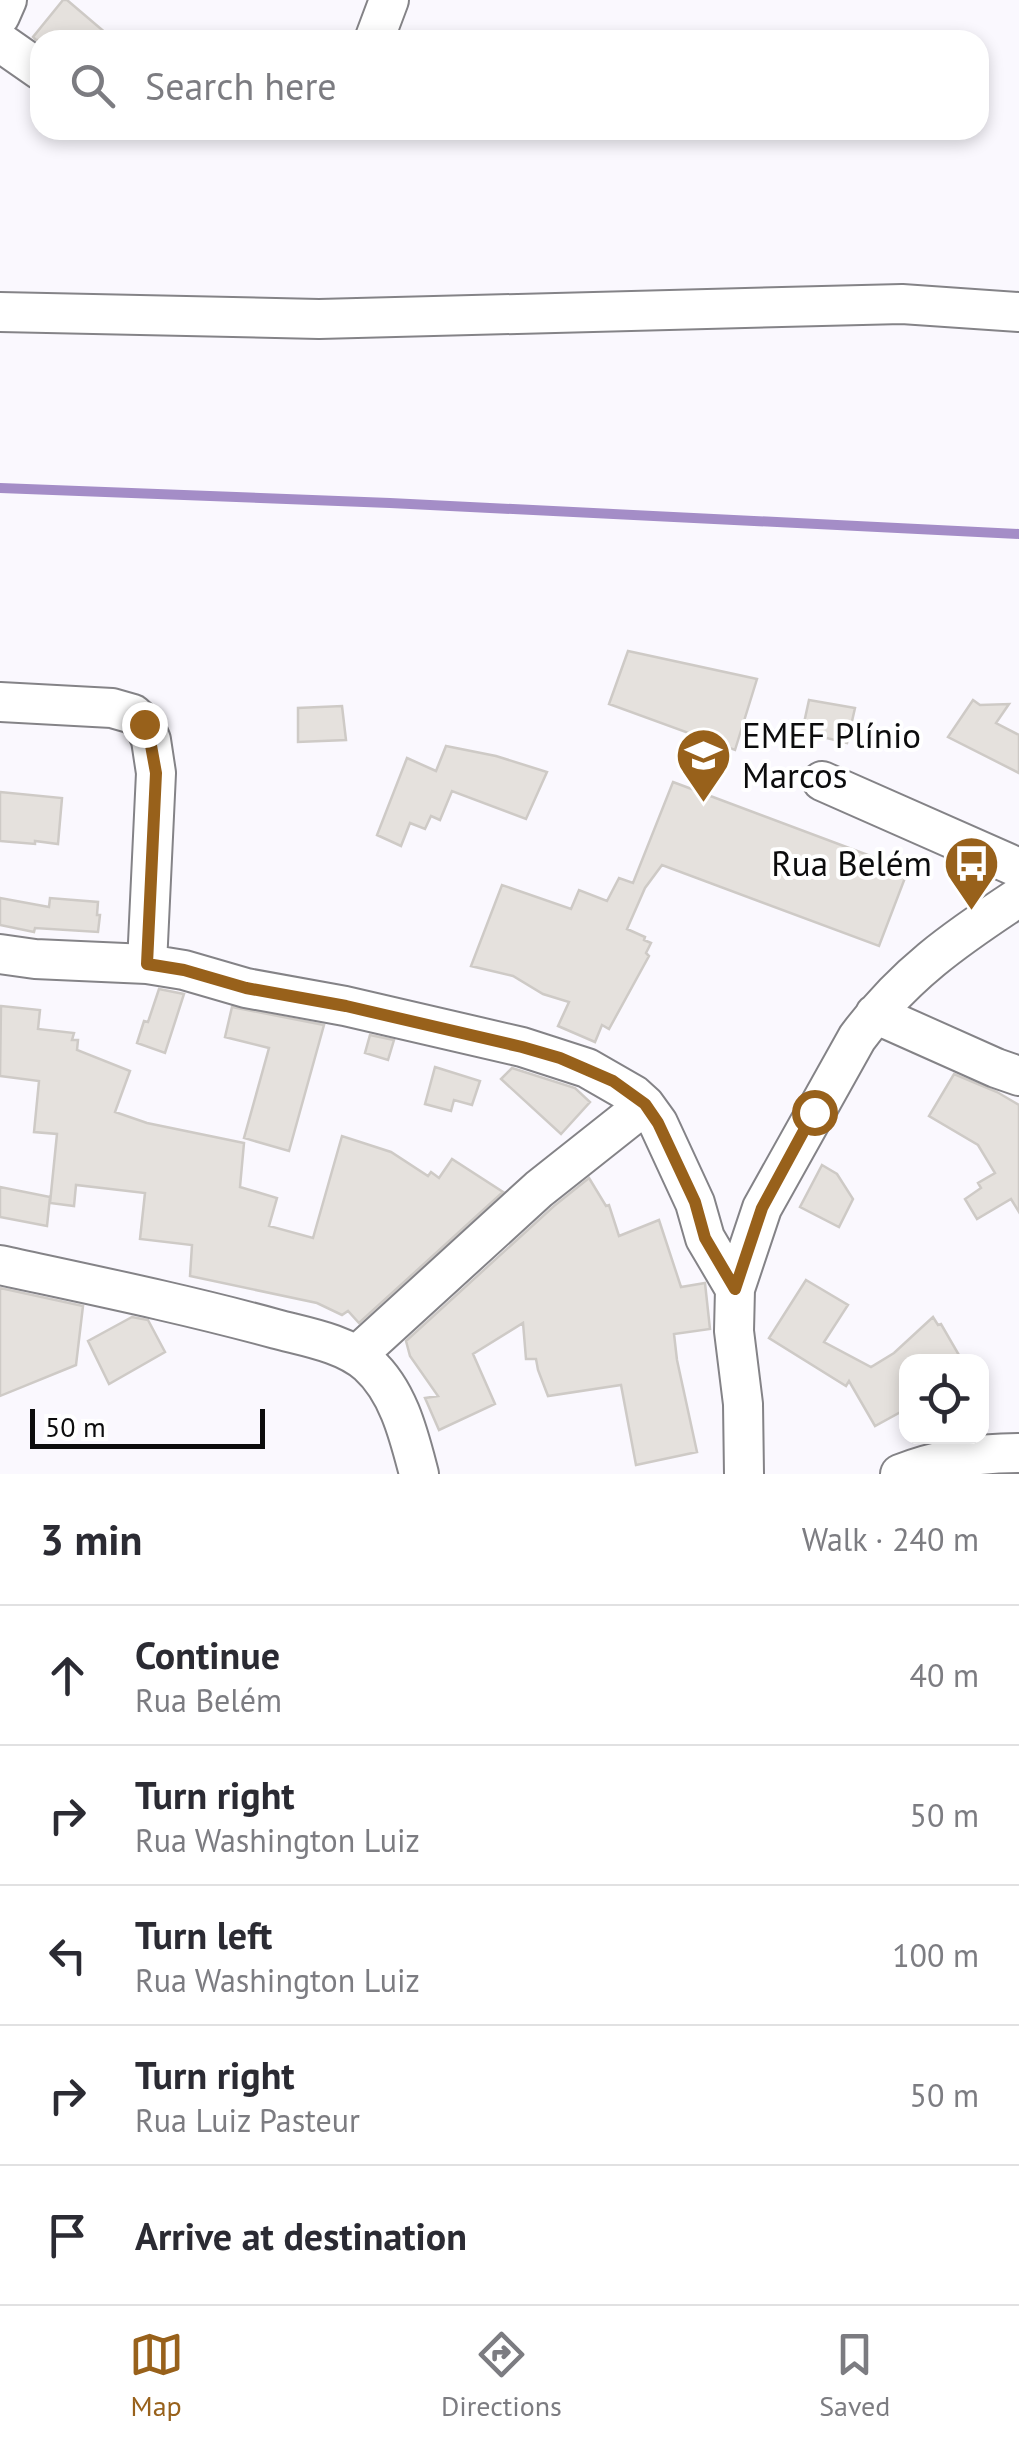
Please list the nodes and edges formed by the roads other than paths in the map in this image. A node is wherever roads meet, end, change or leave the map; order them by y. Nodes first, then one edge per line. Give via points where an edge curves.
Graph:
1 (7, 0) edge
2 (389, 0) edge
3 (0, 16) edge
4 (378, 30) edge
5 (0, 42) edge
6 (30, 63) edge
7 (0, 312) edge
8 (1019, 312) edge
9 (0, 702) edge
10 (822, 781) dead end
11 (1019, 868) edge
12 (1019, 898) edge
13 (0, 954) edge
14 (147, 964) junction
15 (874, 1014) junction
16 (1019, 1076) edge
17 (645, 1104) junction
18 (0, 1265) edge
19 (735, 1289) junction
20 (357, 1355) junction
21 (1018, 1453) edge
22 (419, 1474) edge
23 (744, 1474) edge
24 (900, 1474) edge

1 - 3 street
2 - 4 street
5 - 6 street
7 - 8 street via 319,320 902,304
9 - 14 street via 112,708 144,724 156,773
10 - 11 street
12 - 15 street via 917,970
13 - 14 street
14 - 17 street via 541,1052 600,1074
15 - 16 street
15 - 19 street via 762,1208
17 - 19 street
17 - 20 street
18 - 20 street via 247,1321
19 - 23 street
20 - 22 street via 395,1401
21 - 24 street via 953,1458

